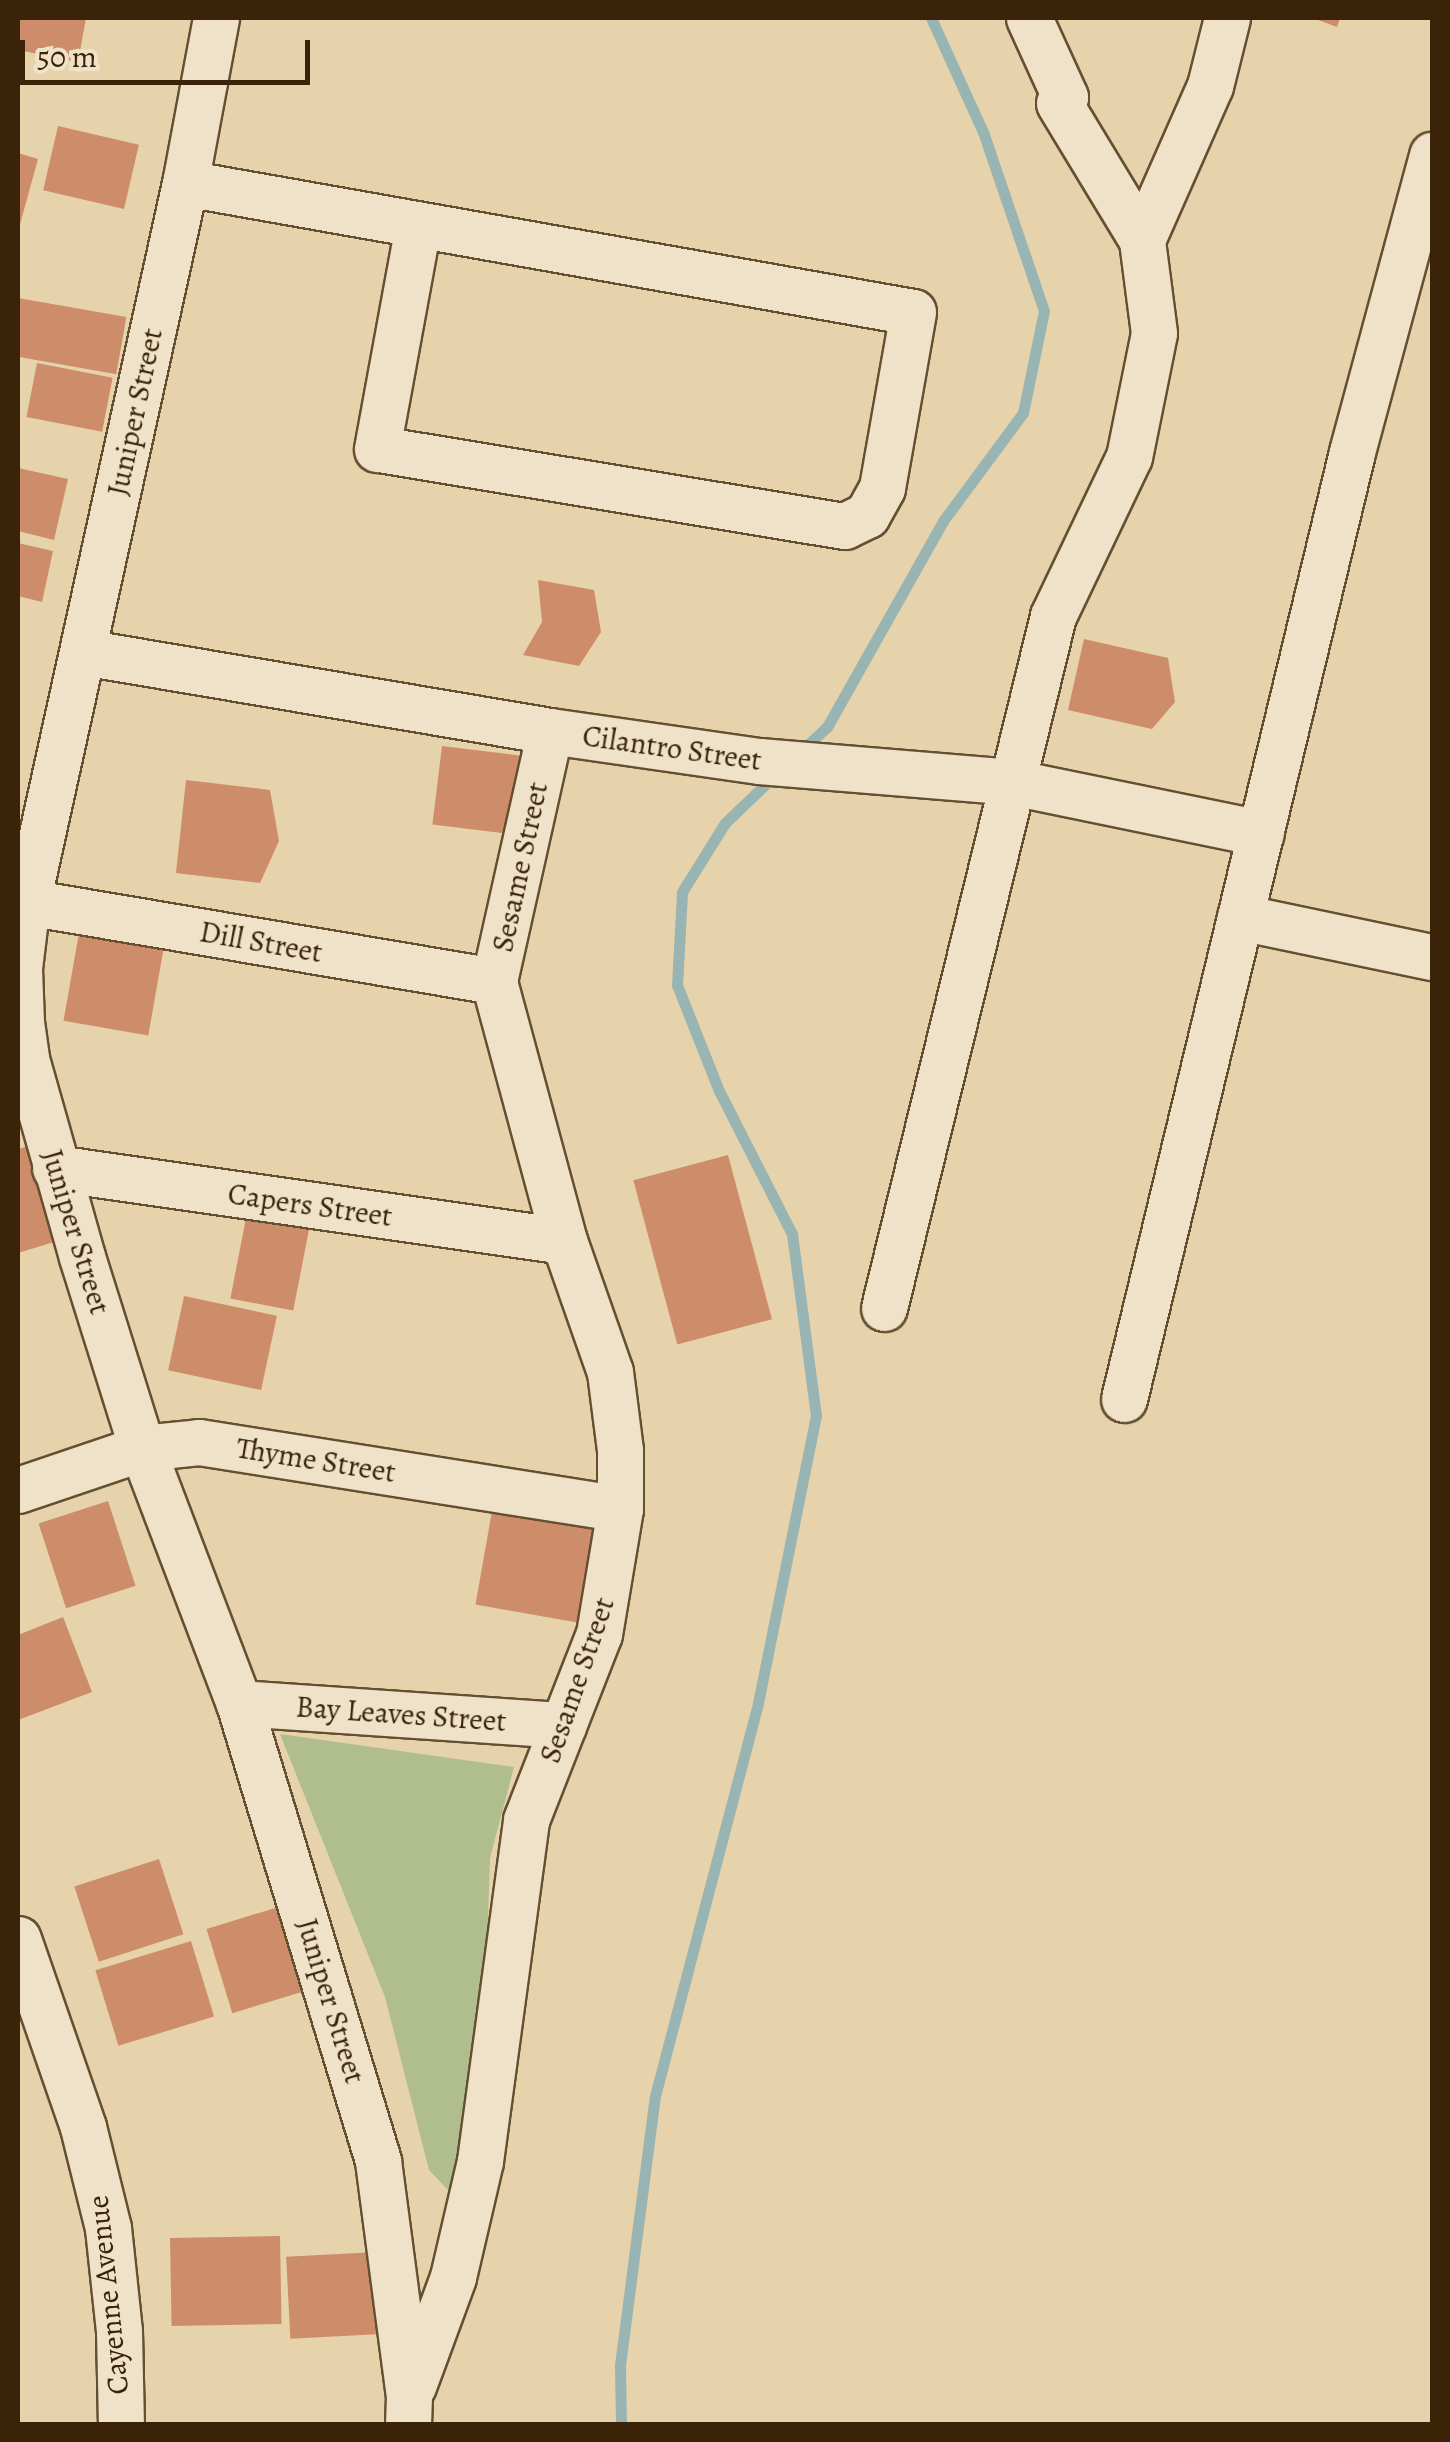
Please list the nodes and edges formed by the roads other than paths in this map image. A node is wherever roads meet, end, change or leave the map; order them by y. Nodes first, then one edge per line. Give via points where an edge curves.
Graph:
1 (216, 18) edge
2 (1029, 18) edge
3 (1227, 18) edge
4 (1432, 155) edge
5 (185, 183) junction
6 (418, 225) junction
7 (1142, 240) junction
8 (84, 652) junction
9 (550, 730) junction
10 (1012, 782) junction
11 (1261, 833) junction
12 (27, 902) junction
13 (1240, 917) junction
14 (1432, 957) edge
15 (494, 982) junction
16 (56, 1168) junction
17 (564, 1241) junction
18 (884, 1308) dead end
19 (1124, 1399) dead end
20 (142, 1448) junction
21 (18, 1490) edge
22 (620, 1509) junction
23 (239, 1703) junction
24 (563, 1725) junction
25 (18, 1939) edge
26 (409, 2410) edge
27 (121, 2424) edge

1 - 5 street, Juniper Street
2 - 7 street via 1064,97 1059,103
3 - 7 street via 1210,86
4 - 11 street
5 - 6 street
5 - 8 street, Juniper Street
6 - 6 street via 913,312 882,488 866,515 844,526 377,449
7 - 10 street via 1154,333 1129,456 1053,616
8 - 9 street, Cilantro Street
8 - 12 street, Juniper Street
9 - 10 street, Cilantro Street via 843,770
9 - 15 street, Sesame Street
10 - 11 street, Cilantro Street
10 - 18 street
11 - 13 street
12 - 15 street, Dill Street
12 - 16 street, Juniper Street via 21,1022
13 - 14 street
13 - 19 street
15 - 17 street, Sesame Street
16 - 17 street, Capers Street
16 - 20 street, Juniper Street
17 - 22 street, Sesame Street via 610,1372
20 - 21 street, Thyme Street
20 - 22 street, Thyme Street via 199,1442
20 - 23 street, Juniper Street
22 - 24 street, Sesame Street via 599,1634
23 - 24 street, Bay Leaves Street
23 - 26 street, Juniper Street via 378,2162
24 - 26 street, Sesame Street via 526,1820 480,2161 453,2277
25 - 27 street, Cayenne Avenue via 83,2127 108,2228

